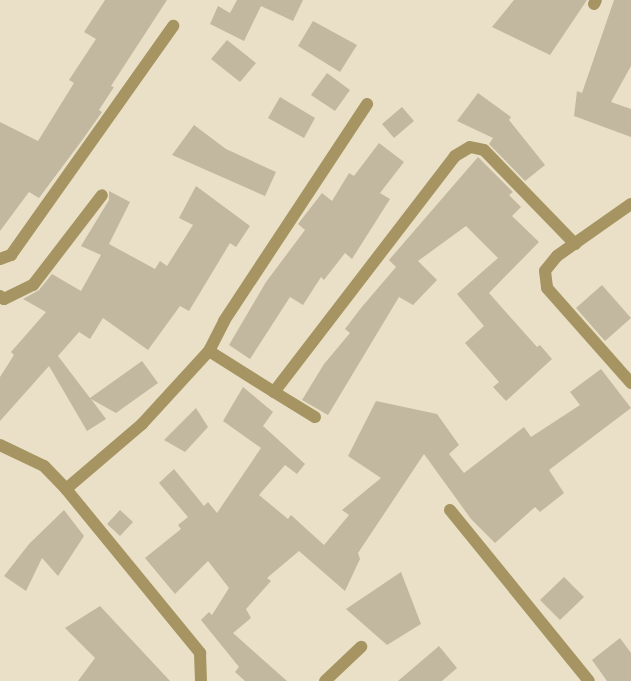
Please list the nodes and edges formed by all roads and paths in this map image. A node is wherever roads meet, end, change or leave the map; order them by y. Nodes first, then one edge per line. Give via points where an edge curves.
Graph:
1 (172, 26) dead end
2 (367, 104) dead end
3 (102, 195) dead end
4 (631, 204) edge
5 (575, 244) junction
6 (0, 259) edge
7 (0, 296) edge
8 (209, 351) junction
9 (631, 384) edge
10 (274, 392) junction
11 (315, 416) dead end
12 (0, 445) edge
13 (66, 489) junction
14 (450, 510) dead end
15 (361, 647) dead end
16 (201, 681) edge
17 (325, 681) edge
18 (588, 681) edge

1 - 6 street via 11,255
2 - 8 street via 224,321
3 - 7 street via 33,285 4,299
4 - 5 street
5 - 9 street via 545,271 547,288
5 - 10 street via 484,150 470,147 455,156
8 - 10 street
8 - 13 street via 142,424
10 - 11 street
12 - 13 street via 44,466
13 - 16 street via 200,653
14 - 18 street
15 - 17 street

